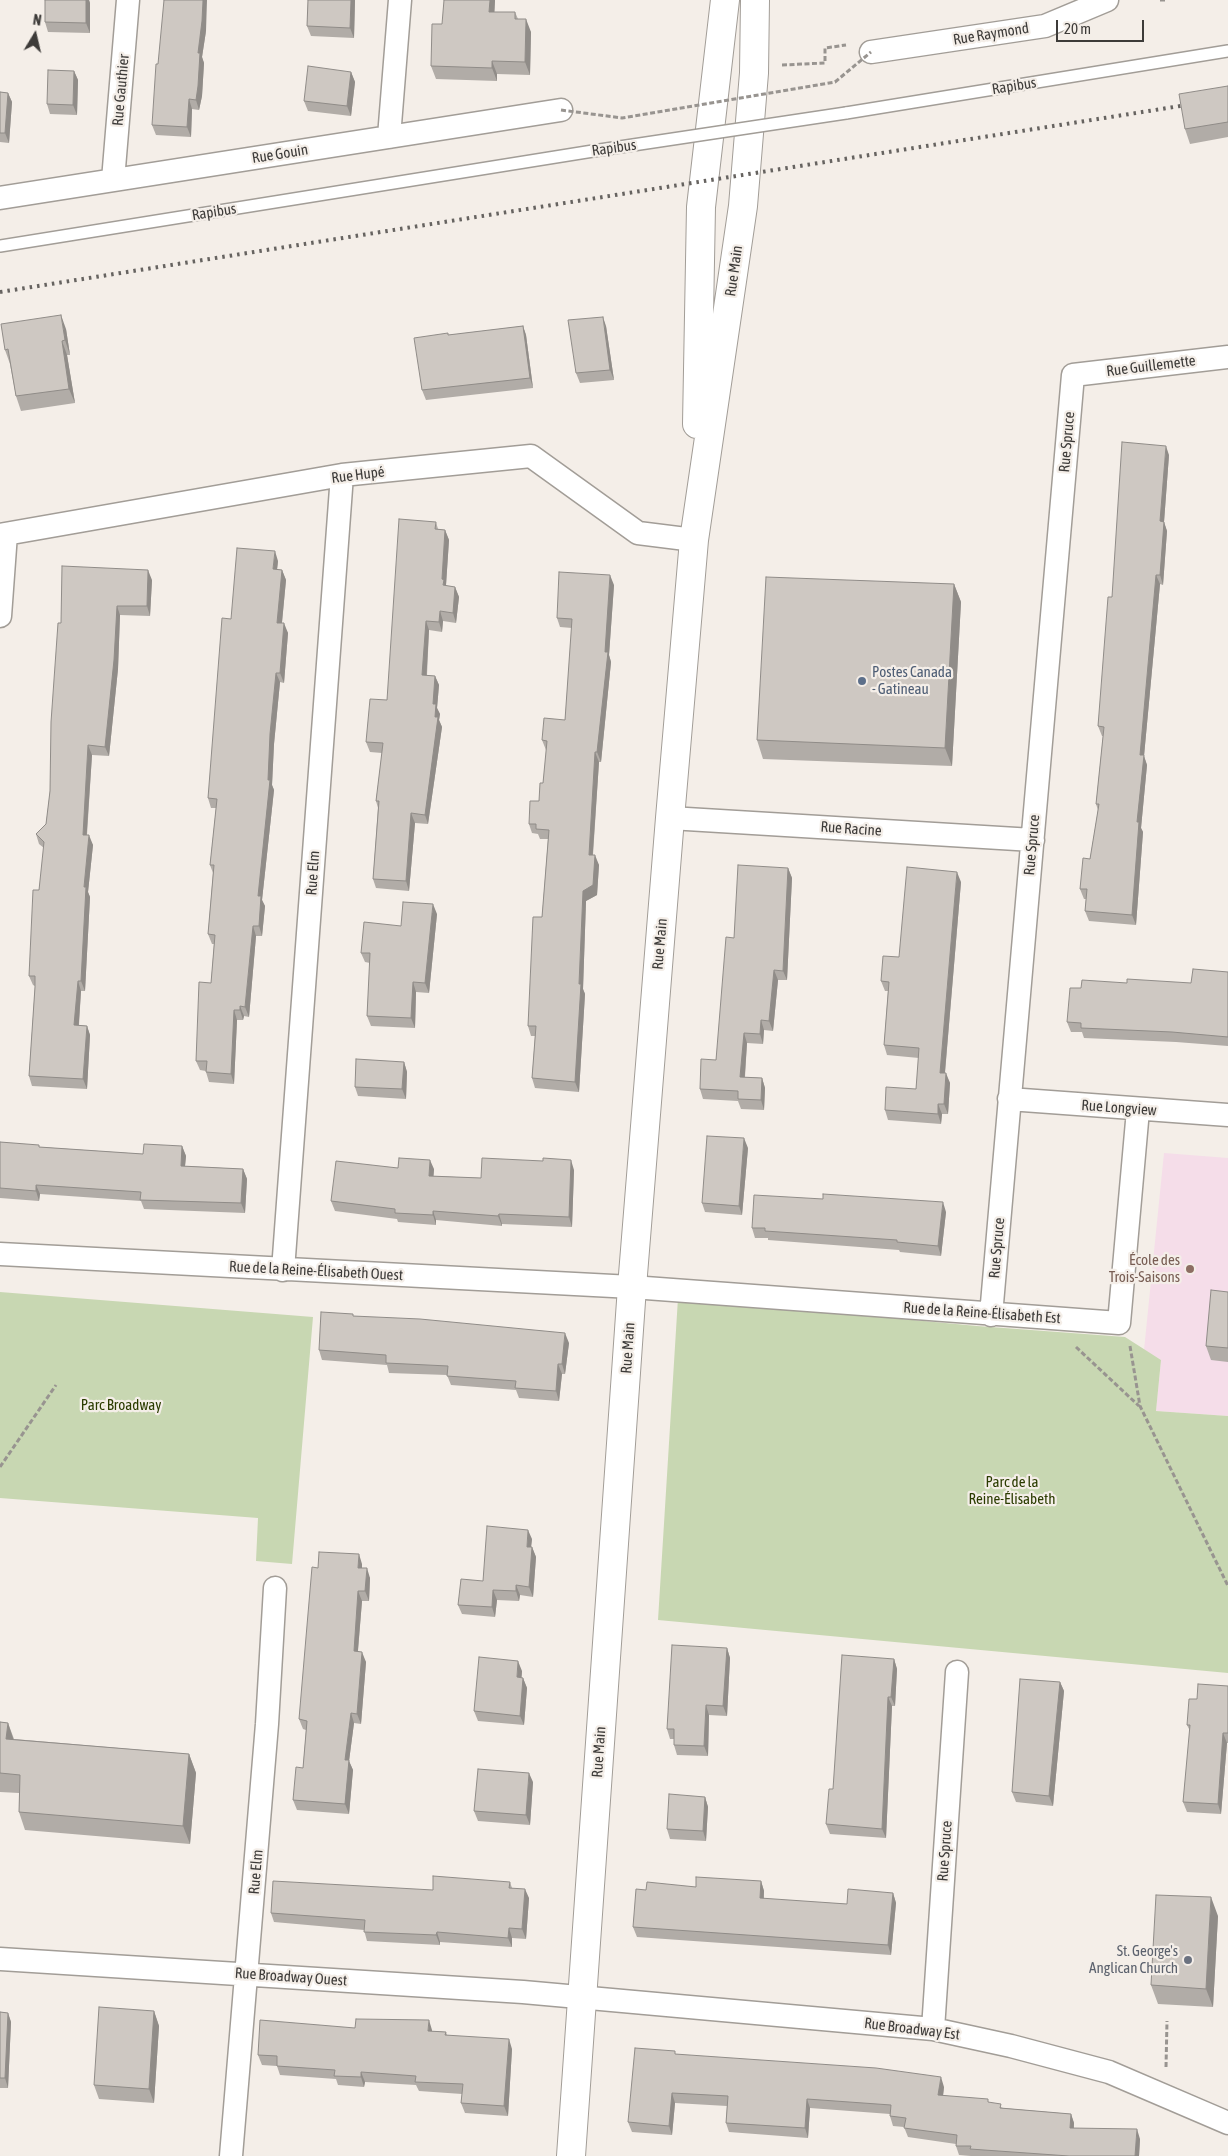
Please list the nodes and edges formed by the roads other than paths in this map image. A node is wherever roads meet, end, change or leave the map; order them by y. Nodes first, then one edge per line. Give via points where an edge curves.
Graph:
1 (128, 0) edge
2 (400, 0) edge
3 (725, 0) edge
4 (755, 0) edge
5 (1107, 0) edge
6 (865, 48) road end
7 (1228, 51) edge
8 (561, 110) road end
9 (389, 137) junction
10 (113, 180) junction
11 (0, 198) edge
12 (0, 246) edge
13 (1228, 357) edge
14 (1073, 375) joint
15 (342, 475) junction
16 (3, 535) edge
17 (694, 540) junction
18 (0, 616) edge
19 (670, 818) junction
20 (1033, 840) junction
21 (1009, 1099) junction
22 (1138, 1110) junction
23 (1228, 1115) edge
24 (0, 1254) edge
25 (283, 1270) junction
26 (632, 1287) junction
27 (992, 1315) junction
28 (275, 1588) dead end
29 (957, 1672) dead end
30 (0, 1959) edge
31 (248, 1974) junction
32 (582, 1999) junction
33 (933, 2029) junction
34 (1228, 2123) edge
35 (231, 2156) edge
36 (571, 2156) edge

1 - 10 street, Rue Gauthier
2 - 9 street
3 - 17 street, Rue Main via 701,207
4 - 17 street, Rue Main via 754,73 743,206
5 - 6 street, Rue Raymond via 1045,26
7 - 12 lane, Rapibus, bridge
8 - 9 street, Rue Gouin
9 - 10 street, Rue Gouin
10 - 11 street, Rue Gouin
13 - 14 street, Rue Guillemette
14 - 20 street, Rue Spruce
15 - 16 street, Rue Hupé
15 - 17 street, Rue Hupé via 531,456 638,533
15 - 25 street, Rue Elm
16 - 18 street
17 - 19 street, Rue Main
19 - 20 street, Rue Racine
19 - 26 street, Rue Main
20 - 21 street, Rue Spruce
21 - 22 street, Rue Longview
21 - 27 street, Rue Spruce
22 - 23 street, Rue Longview
22 - 27 street, Rue de la Reine-Élisabeth Est via 1119,1323
24 - 25 street, Rue de la Reine-Élisabeth Ouest
25 - 26 street, Rue de la Reine-Élisabeth Ouest
26 - 27 street, Rue de la Reine-Élisabeth Est
26 - 32 street, Rue Main
28 - 31 street, Rue Elm via 268,1724
29 - 33 street, Rue Spruce
30 - 31 street, Rue Broadway Ouest
31 - 32 street, Rue Broadway Ouest via 523,1992
31 - 35 street, Rue Elm
32 - 33 street, Rue Broadway Est
32 - 36 street, Rue Main
33 - 34 street, Rue Broadway Est via 1109,2072

